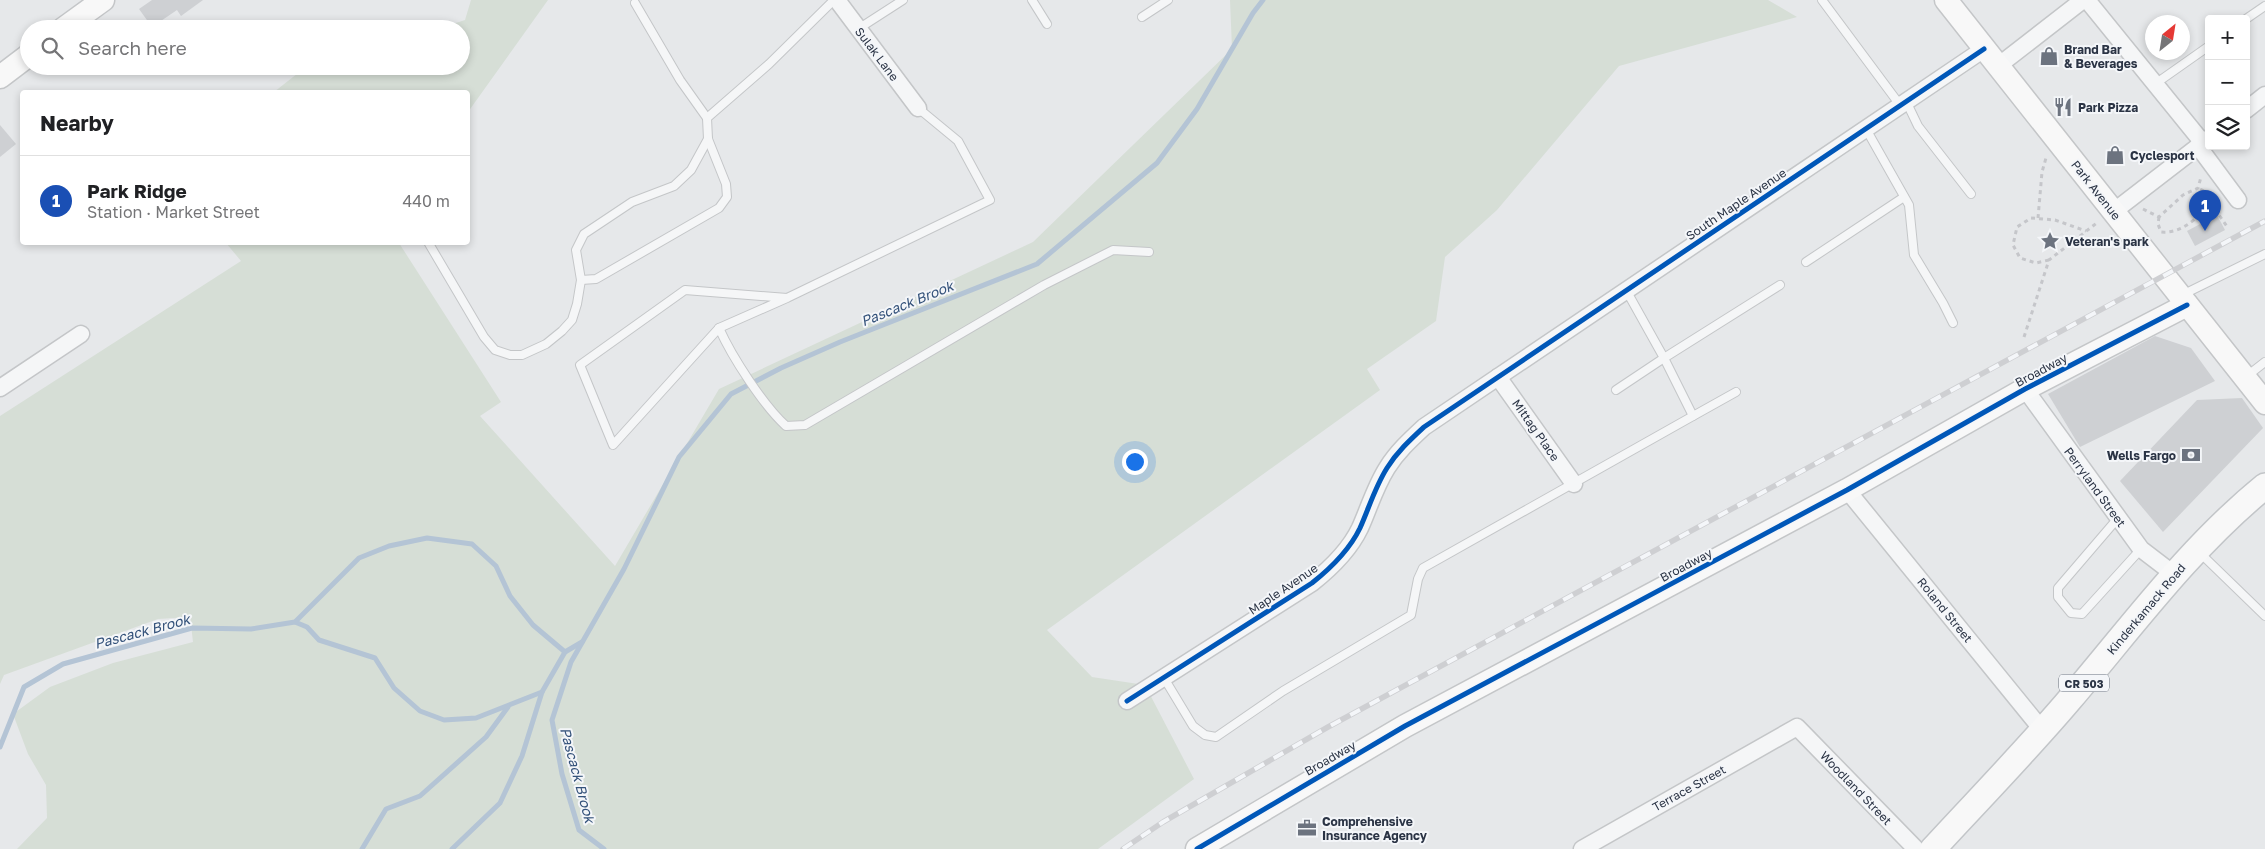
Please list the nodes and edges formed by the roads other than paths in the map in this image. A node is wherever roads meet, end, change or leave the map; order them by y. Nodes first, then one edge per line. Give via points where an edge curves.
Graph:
1 (103, 0) edge
2 (835, 0) edge
3 (903, 0) edge
4 (1032, 0) edge
5 (1168, 0) edge
6 (1822, 0) edge
7 (1946, 0) edge
8 (2083, 0) edge
9 (2087, 0) edge
10 (634, 3) dead end
11 (2265, 6) edge
12 (2250, 16) edge
13 (1142, 17) dead end
14 (75, 20) edge
15 (1047, 24) dead end
16 (858, 29) junction
17 (1984, 49) junction
18 (2205, 49) edge
19 (20, 62) edge
20 (1998, 66) junction
21 (0, 77) edge
22 (2155, 84) junction
23 (2265, 95) edge
24 (1903, 103) junction
25 (2250, 107) edge
26 (918, 108) joint
27 (707, 118) junction
28 (1866, 129) junction
29 (708, 138) junction
30 (2203, 143) edge
31 (1971, 194) dead end
32 (1904, 197) junction
33 (2238, 200) dead end
34 (2116, 215) junction
35 (430, 245) edge
36 (1149, 252) dead end
37 (2265, 254) edge
38 (1806, 262) dead end
39 (581, 280) junction
40 (1780, 285) dead end
41 (1626, 290) junction
42 (786, 298) junction
43 (2184, 301) junction
44 (1953, 323) dead end
45 (719, 328) junction
46 (81, 334) dead end
47 (1664, 358) junction
48 (2265, 362) edge
49 (1498, 376) junction
50 (2245, 378) junction
51 (0, 388) edge
52 (2026, 389) junction
53 (1616, 390) dead end
54 (1736, 392) dead end
55 (2264, 399) edge
56 (1694, 416) junction
57 (1574, 484) junction
58 (2265, 486) edge
59 (1847, 490) junction
60 (2118, 518) junction
61 (2141, 549) junction
62 (2196, 549) junction
63 (2175, 574) junction
64 (2265, 616) edge
65 (1164, 678) junction
66 (1127, 701) dead end
67 (1797, 727) joint
68 (2043, 731) junction
69 (1197, 849) edge
70 (1582, 849) edge
71 (1916, 849) edge
72 (1932, 849) edge

1 - 14 street
2 - 16 street, Sulak Lane
2 - 27 lane
3 - 16 lane
4 - 15 lane
5 - 13 lane
6 - 24 lane
7 - 17 street, Park Avenue
8 - 20 street
9 - 22 street
10 - 27 lane
11 - 12 lane
16 - 26 street, Sulak Lane
17 - 20 street, Park Avenue
17 - 24 street, South Maple Avenue
18 - 22 lane
19 - 21 street
20 - 34 street, Park Avenue
22 - 30 street
23 - 25 street
24 - 28 street, South Maple Avenue
24 - 31 lane
26 - 42 lane via 958,141 990,200
27 - 29 lane
28 - 32 lane
28 - 41 street, South Maple Avenue
29 - 39 lane via 691,170 674,186 632,202 584,234 576,250
29 - 39 lane via 726,184 728,197 719,208 596,279
30 - 33 street
30 - 34 street
32 - 38 lane
32 - 44 lane via 1909,205 1914,255
34 - 43 street, Park Avenue
35 - 39 lane via 484,337 494,350 510,355 522,356 546,344 562,331 572,320
36 - 45 lane via 1113,250 1044,285 805,425 786,426 774,415
37 - 43 lane
40 - 47 lane
41 - 47 lane
41 - 49 street, South Maple Avenue
42 - 45 lane
42 - 45 lane via 685,290 580,365 613,445
43 - 50 street, Park Avenue
43 - 52 street, Broadway
46 - 51 street
47 - 53 lane
47 - 56 lane
48 - 50 lane
49 - 57 street, Mittag Place
49 - 65 street, Maple Avenue via 1424,427 1404,446 1375,491 1360,529 1330,569
50 - 55 street, Park Avenue
52 - 59 street, Broadway
52 - 60 street, Perryland Street
54 - 56 lane
56 - 57 lane
57 - 65 lane via 1423,568 1411,615 1283,691 1216,737 1205,735 1193,726
58 - 62 main road, Kinderkamack Road / CR 503
59 - 68 street, Roland Street
59 - 69 street, Broadway via 1405,726
60 - 61 street, Perryland Street
60 - 61 lane via 2058,588 2058,597 2071,613 2082,614
61 - 63 street, Perryland Street
62 - 63 main road, Kinderkamack Road / CR 503
62 - 64 lane
63 - 68 main road, Kinderkamack Road / CR 503
65 - 66 street, Maple Avenue
67 - 70 street, Terrace Street
67 - 71 street, Woodland Street
68 - 72 main road, Kinderkamack Road / CR 503

